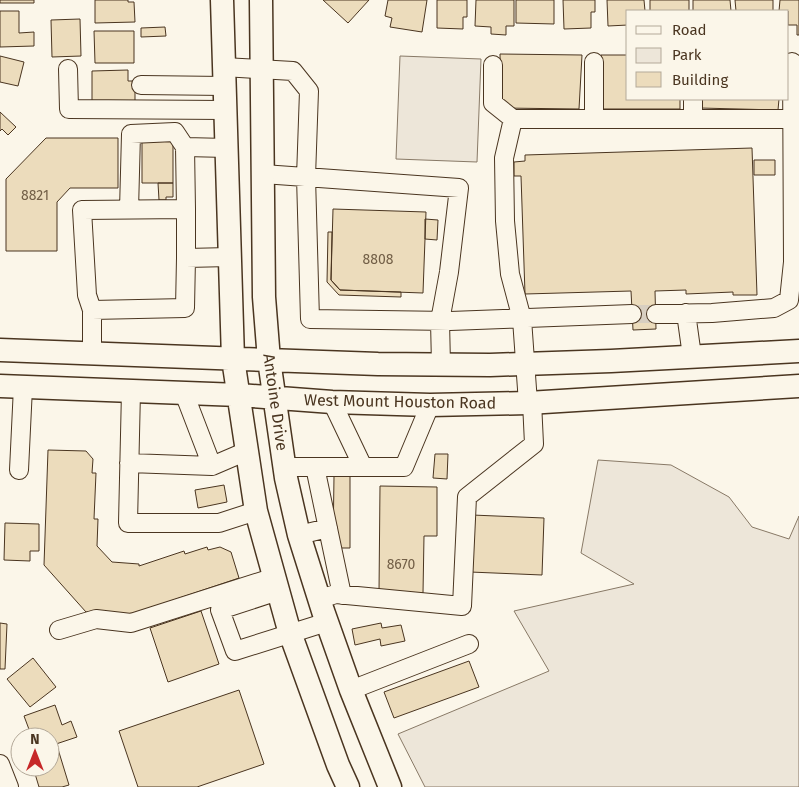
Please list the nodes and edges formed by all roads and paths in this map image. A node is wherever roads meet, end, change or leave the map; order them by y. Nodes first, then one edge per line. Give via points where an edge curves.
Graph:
1 (222, 0) edge
2 (261, 0) edge
3 (594, 62) dead end
4 (792, 62) dead end
5 (493, 65) dead end
6 (262, 68) junction
7 (68, 69) dead end
8 (223, 76) junction
9 (141, 85) dead end
10 (693, 100) edge
11 (225, 110) junction
12 (513, 119) junction
13 (594, 119) junction
14 (693, 119) junction
15 (792, 119) junction
16 (185, 147) junction
17 (226, 148) junction
18 (263, 174) junction
19 (306, 177) junction
20 (186, 209) junction
21 (129, 210) junction
22 (230, 256) junction
23 (186, 258) junction
24 (92, 310) junction
25 (686, 313) junction
26 (632, 314) tunnel mouth
27 (656, 314) tunnel mouth
28 (522, 319) junction
29 (440, 321) junction
30 (0, 350) edge
31 (799, 351) edge
32 (92, 353) junction
33 (692, 356) junction
34 (233, 359) junction
35 (269, 360) junction
36 (524, 364) junction
37 (441, 365) junction
38 (0, 386) edge
39 (799, 386) edge
40 (23, 387) junction
41 (131, 391) junction
42 (184, 393) junction
43 (239, 395) junction
44 (275, 398) junction
45 (332, 402) junction
46 (530, 402) junction
47 (430, 405) junction
48 (247, 451) junction
49 (129, 463) junction
50 (212, 466) junction
51 (284, 467) junction
52 (315, 467) junction
53 (363, 467) junction
54 (19, 470) dead end
55 (256, 511) junction
56 (328, 528) junction
57 (299, 535) junction
58 (276, 584) junction
59 (342, 595) junction
60 (319, 599) junction
61 (327, 622) junction
62 (59, 630) dead end
63 (290, 633) junction
64 (469, 644) dead end
65 (351, 690) junction
66 (0, 764) edge
67 (9, 787) edge
68 (348, 787) edge
69 (390, 787) edge

1 - 8 main road
2 - 6 main road, Antoine Drive
3 - 13 street
4 - 15 street
5 - 12 street via 494,103
6 - 8 street
6 - 18 main road, Antoine Drive
6 - 19 street via 293,71 309,91
7 - 11 street via 69,109
8 - 9 street
8 - 11 main road
10 - 14 street
11 - 17 main road
12 - 13 street
12 - 28 street via 504,158 505,221 510,274
13 - 14 street
14 - 15 street
15 - 25 street via 793,262 789,300 774,308
16 - 17 street
16 - 20 street
16 - 21 street via 175,132 131,134
17 - 22 main road
18 - 19 street
18 - 35 main road, Antoine Drive via 264,296
19 - 29 street via 310,319
19 - 29 street via 459,188
20 - 21 street
20 - 23 street
21 - 24 street via 82,210 87,295
22 - 23 street
22 - 34 main road
23 - 24 street via 185,308
24 - 32 street
25 - 27 street
25 - 33 street
26 - 28 street
28 - 29 street
28 - 36 street
29 - 37 street
30 - 32 main road
31 - 33 main road
32 - 34 main road
33 - 36 main road
34 - 35 main road
34 - 43 main road
35 - 37 main road
35 - 44 main road, Antoine Drive
36 - 37 main road
36 - 46 street
38 - 40 main road, West Mount Houston Road
39 - 46 main road, West Mount Houston Road
40 - 41 main road, West Mount Houston Road
40 - 54 street
41 - 42 main road, West Mount Houston Road
41 - 49 street
42 - 43 main road, West Mount Houston Road
42 - 50 street
43 - 44 main road, West Mount Houston Road
43 - 48 main road
44 - 45 main road, West Mount Houston Road
44 - 51 main road, Antoine Drive
45 - 47 main road, West Mount Houston Road
45 - 53 street
46 - 47 main road, West Mount Houston Road
46 - 59 street via 534,444 467,497 462,606
47 - 53 street via 404,467
48 - 50 street
48 - 55 main road
49 - 50 street
49 - 55 street via 128,523 219,523
51 - 52 street
51 - 57 main road, Antoine Drive
52 - 53 street
52 - 56 street
55 - 58 main road
56 - 57 street
56 - 59 street
57 - 60 main road, Antoine Drive
58 - 62 street via 131,623 96,619
58 - 63 main road
58 - 63 street via 220,610 235,651
59 - 60 street
60 - 61 main road, Antoine Drive
61 - 63 street
61 - 65 main road, Antoine Drive
63 - 68 main road
64 - 65 street
65 - 69 main road, Antoine Drive
66 - 67 street

